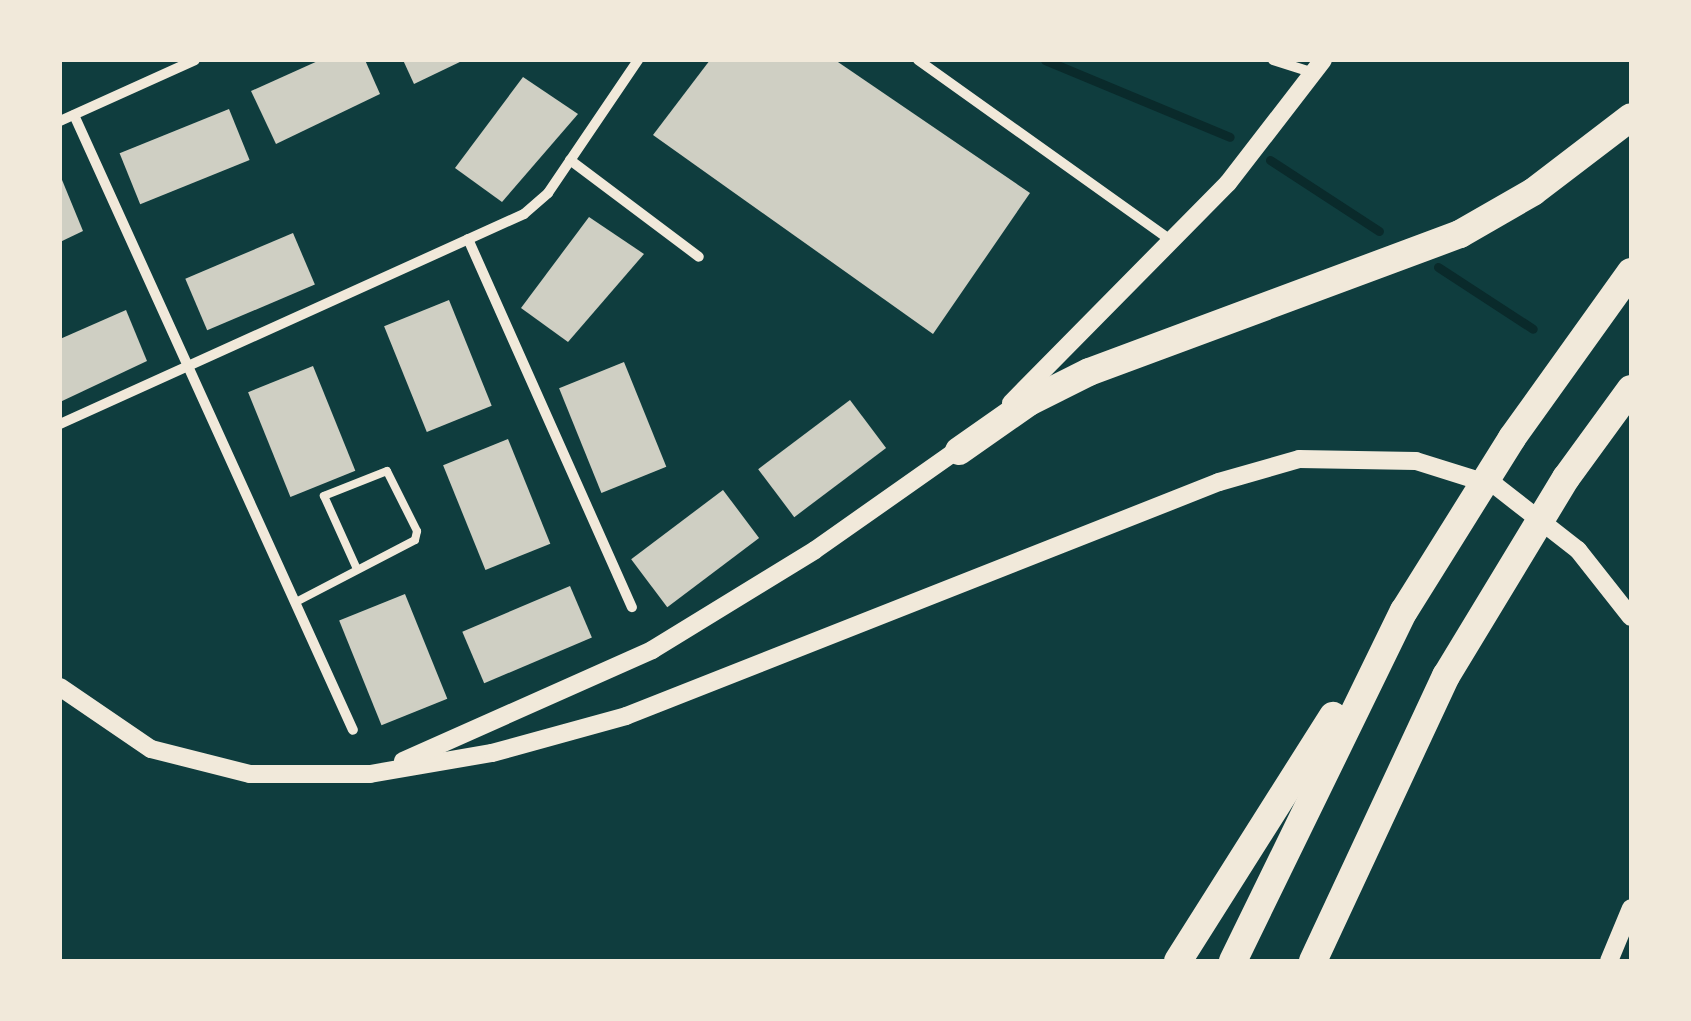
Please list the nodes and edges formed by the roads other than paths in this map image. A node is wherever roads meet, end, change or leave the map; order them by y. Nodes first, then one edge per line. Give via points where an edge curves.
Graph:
1 (195, 60) edge
2 (638, 60) edge
3 (918, 60) edge
4 (1273, 60) edge
5 (1318, 66) edge
6 (74, 115) junction
7 (1631, 117) edge
8 (60, 121) edge
9 (570, 160) junction
10 (468, 239) junction
11 (1172, 241) junction
12 (699, 257) dead end
13 (1631, 272) edge
14 (189, 365) junction
15 (1631, 388) edge
16 (60, 424) edge
17 (959, 451) junction
18 (357, 569) junction
19 (296, 602) junction
20 (632, 607) dead end
21 (1404, 611) junction
22 (1631, 617) edge
23 (60, 688) edge
24 (354, 730) dead end
25 (370, 774) junction
26 (1631, 908) edge
27 (1178, 961) edge
28 (1233, 961) edge
29 (1313, 961) edge
30 (1609, 961) edge

1 - 6 street
2 - 9 street
3 - 11 street
4 - 5 street
5 - 11 street via 1228,184
6 - 8 street
6 - 14 street
7 - 17 highway via 1533,192 1460,234 1089,372 1029,402
9 - 10 street via 524,214
9 - 12 street
10 - 14 street
10 - 20 street
11 - 17 street
13 - 21 highway via 1512,438
14 - 16 street
14 - 19 street
15 - 29 highway via 1566,478 1446,676
17 - 25 street via 652,650 494,725
18 - 18 lane via 415,540 418,531 387,471 324,496
18 - 19 lane
19 - 24 street
21 - 27 highway
21 - 28 highway
22 - 25 street via 1578,550 1511,496 1448,467 1371,457 1269,466 626,716 492,753
23 - 25 street via 112,728 180,760 250,774
26 - 30 street

